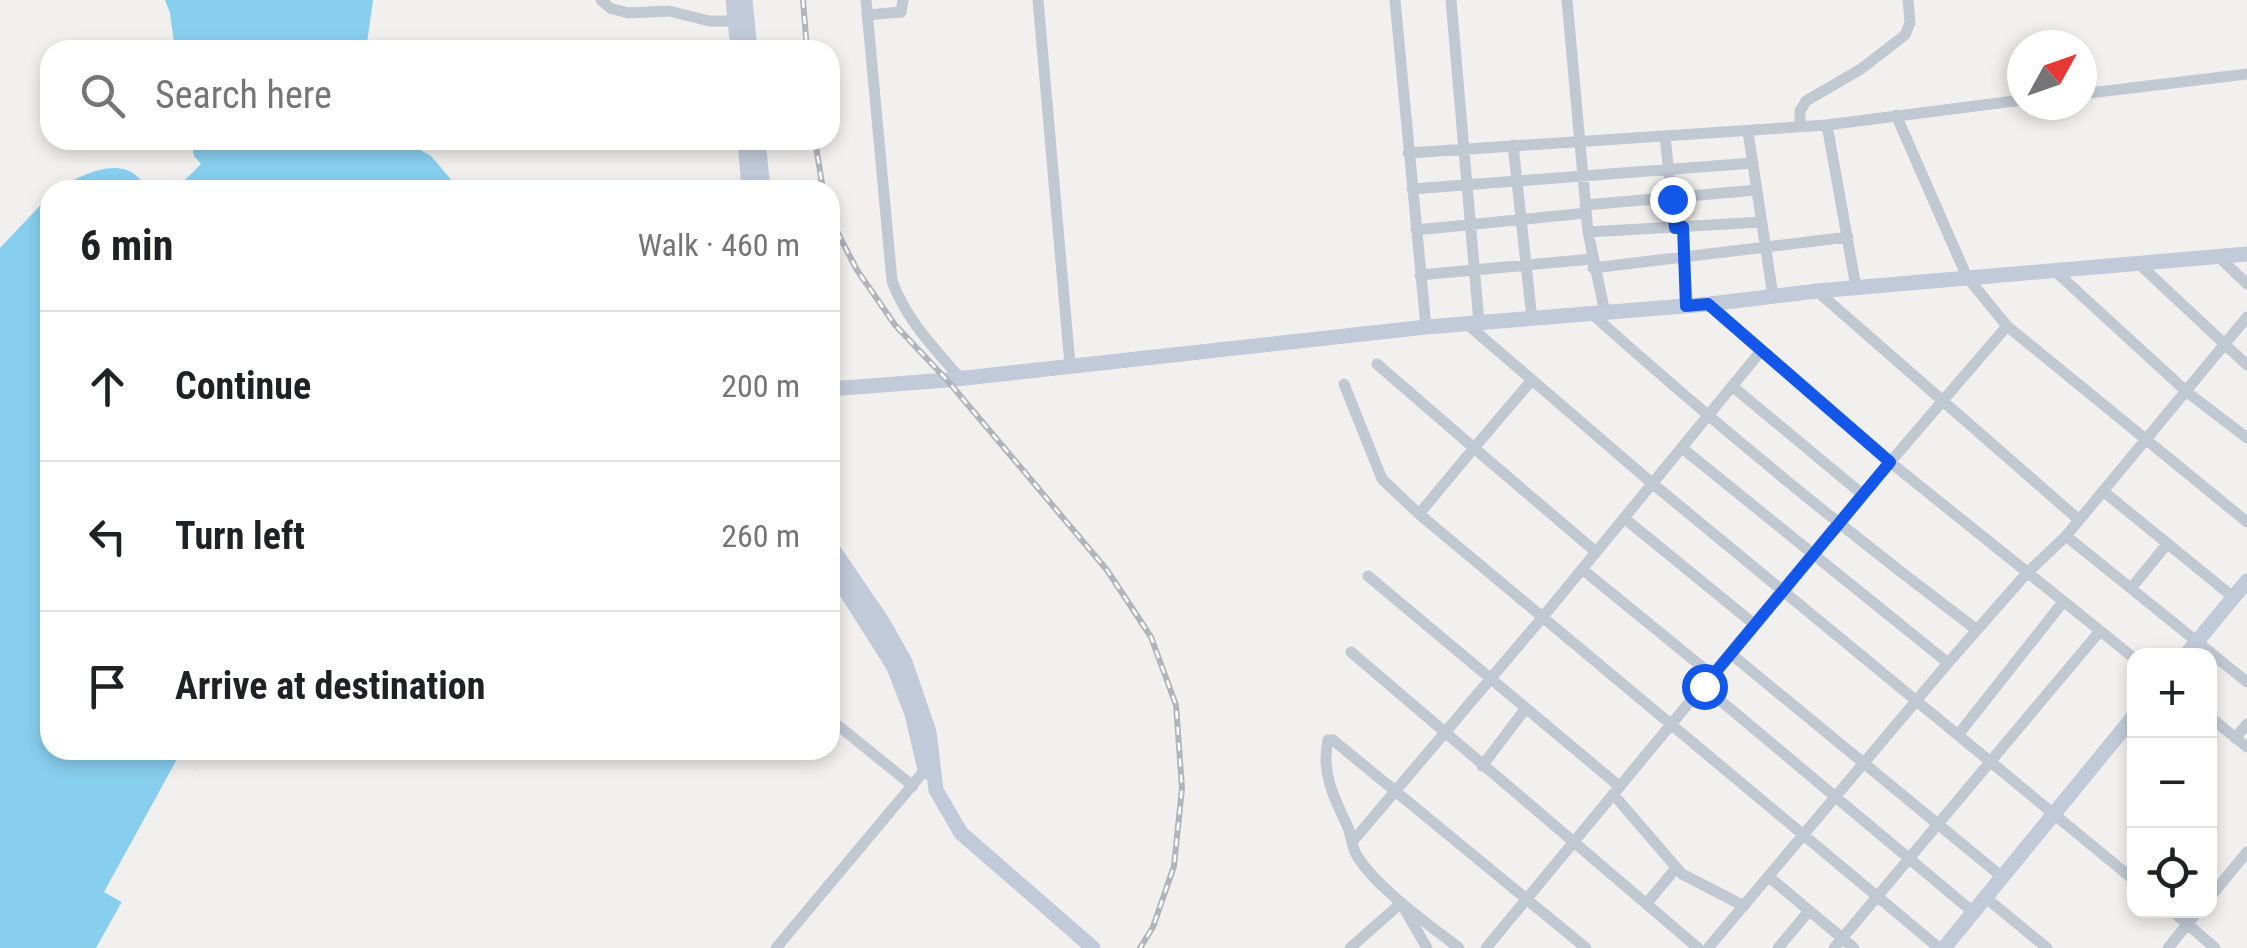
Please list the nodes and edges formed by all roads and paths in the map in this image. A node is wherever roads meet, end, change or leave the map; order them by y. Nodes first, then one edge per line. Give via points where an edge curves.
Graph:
1 (601, 0) edge
2 (734, 0) edge
3 (745, 0) edge
4 (866, 0) edge
5 (904, 0) edge
6 (1025, 0) edge
7 (1396, 0) edge
8 (1451, 0) edge
9 (1567, 0) edge
10 (1908, 0) edge
11 (1038, 5) edge
12 (867, 15) junction
13 (741, 21) junction
14 (739, 40) edge
15 (747, 40) edge
16 (2247, 74) edge
17 (2097, 92) edge
18 (2007, 102) edge
19 (1896, 116) junction
20 (1826, 125) junction
21 (1800, 126) junction
22 (1748, 132) junction
23 (1665, 136) junction
24 (1580, 140) junction
25 (1513, 145) junction
26 (1465, 149) junction
27 (746, 150) edge
28 (759, 150) edge
29 (1408, 153) junction
30 (1752, 163) junction
31 (1668, 168) junction
32 (1582, 174) junction
33 (748, 180) edge
34 (762, 180) edge
35 (1516, 180) junction
36 (1468, 184) junction
37 (1412, 189) junction
38 (1757, 190) junction
39 (1672, 199) junction
40 (1586, 209) junction
41 (1520, 219) junction
42 (1762, 222) junction
43 (1471, 225) junction
44 (1679, 228) junction
45 (1416, 230) junction
46 (1588, 232) junction
47 (1848, 238) junction
48 (1766, 248) junction
49 (2247, 254) edge
50 (2218, 257) junction
51 (1683, 258) junction
52 (2137, 262) junction
53 (1592, 264) junction
54 (1527, 266) junction
55 (1475, 270) junction
56 (2055, 271) junction
57 (1420, 275) junction
58 (1967, 277) junction
59 (2247, 284) edge
60 (1856, 287) junction
61 (1816, 291) junction
62 (1773, 296) junction
63 (1708, 304) junction
64 (1686, 306) junction
65 (1599, 314) junction
66 (2247, 317) edge
67 (1532, 319) junction
68 (1473, 323) junction
69 (2008, 326) junction
70 (1426, 327) junction
71 (2224, 346) junction
72 (1761, 351) junction
73 (1070, 364) junction
74 (1377, 364) dead end
75 (2247, 365) edge
76 (960, 378) junction
77 (1530, 381) junction
78 (1344, 384) dead end
79 (1732, 386) junction
80 (840, 388) edge
81 (2186, 392) junction
82 (1942, 401) junction
83 (1708, 417) junction
84 (2247, 438) edge
85 (2146, 441) junction
86 (1474, 448) junction
87 (1682, 448) junction
88 (1890, 462) junction
89 (1653, 484) junction
90 (2103, 490) junction
91 (1862, 494) junction
92 (1419, 514) junction
93 (1624, 518) junction
94 (2079, 520) junction
95 (2247, 522) edge
96 (1837, 524) junction
97 (2066, 536) junction
98 (2167, 544) junction
99 (1596, 552) junction
100 (1812, 555) junction
101 (840, 560) edge
102 (1582, 569) junction
103 (2026, 574) junction
104 (1368, 576) dead end
105 (840, 582) edge
106 (2132, 587) junction
107 (2243, 587) edge
108 (1782, 591) junction
109 (2063, 602) junction
110 (1542, 618) junction
111 (1754, 624) junction
112 (1977, 630) junction
113 (2100, 631) junction
114 (2197, 641) junction
115 (2191, 648) edge
116 (1351, 652) dead end
117 (2127, 652) edge
118 (1730, 654) junction
119 (1948, 663) junction
120 (1712, 675) junction
121 (1491, 679) junction
122 (2247, 682) edge
123 (1704, 686) junction
124 (1918, 702) junction
125 (1526, 708) junction
126 (2217, 723) edge
127 (1672, 724) junction
128 (2127, 724) edge
129 (2247, 724) edge
130 (840, 726) edge
131 (1445, 734) junction
132 (1958, 735) junction
133 (2235, 738) junction
134 (2247, 748) edge
135 (1992, 762) junction
136 (1864, 764) junction
137 (1482, 766) junction
138 (929, 773) junction
139 (913, 786) junction
140 (1616, 790) junction
141 (1397, 791) junction
142 (1837, 797) junction
143 (2054, 813) junction
144 (1938, 825) junction
145 (1804, 836) junction
146 (1573, 840) junction
147 (1353, 841) junction
148 (2247, 852) edge
149 (1910, 858) junction
150 (1676, 868) junction
151 (2127, 874) edge
152 (2002, 876) junction
153 (1769, 877) junction
154 (2217, 888) edge
155 (1877, 897) junction
156 (1984, 897) junction
157 (1528, 898) junction
158 (1401, 903) junction
159 (1646, 903) junction
160 (1744, 906) junction
161 (1809, 911) junction
162 (1973, 912) junction
163 (2181, 918) edge
164 (2192, 918) edge
165 (2188, 924) junction
166 (1717, 937) junction
167 (1838, 943) edge
168 (776, 948) edge
169 (1093, 948) edge
170 (1350, 948) edge
171 (1428, 948) edge
172 (1459, 948) edge
173 (1486, 948) edge
174 (1586, 948) edge
175 (1698, 948) edge
176 (1708, 948) edge
177 (1730, 948) edge
178 (1778, 948) edge
179 (1854, 948) edge
180 (1941, 948) edge
181 (2047, 948) edge
182 (2168, 948) edge
183 (2216, 948) edge

1 - 13 street via 628,13
2 - 13 main road
3 - 13 main road
4 - 12 street
5 - 12 street via 900,12
6 - 11 street
7 - 29 street
8 - 26 street
9 - 24 street
10 - 21 street via 1905,35 1806,101
11 - 73 street
12 - 76 street via 892,280 915,326
13 - 14 main road
13 - 15 main road
16 - 17 street
18 - 19 street
19 - 20 street
19 - 58 street
20 - 21 street
20 - 47 street
21 - 22 street
22 - 23 street
22 - 30 street
23 - 24 street
23 - 31 street
24 - 25 street
24 - 32 street
25 - 26 street
25 - 35 street
26 - 29 street
26 - 36 street
27 - 33 main road
28 - 34 main road
29 - 37 street
30 - 31 street
30 - 38 street
31 - 32 street
31 - 39 street
32 - 35 street
32 - 40 street
35 - 36 street
35 - 41 street
36 - 37 street
36 - 43 street
37 - 45 street
38 - 39 street
38 - 42 street
39 - 40 street
39 - 44 street
40 - 41 street
40 - 46 street
41 - 43 street
41 - 54 street
42 - 44 street
42 - 48 street
43 - 45 street
43 - 55 street
44 - 46 street
44 - 51 street
45 - 57 street
46 - 53 street
47 - 48 street
47 - 60 street
48 - 51 street
48 - 62 street
49 - 50 main road
50 - 52 main road
50 - 59 street
51 - 53 street
51 - 64 street
52 - 56 main road
52 - 71 street
53 - 54 street
53 - 65 street
54 - 55 street
54 - 67 street
55 - 57 street
55 - 68 street
56 - 58 main road
56 - 81 street
57 - 70 street
58 - 60 main road
58 - 69 street
60 - 61 main road
61 - 62 main road
61 - 82 street
62 - 63 main road
63 - 64 main road
63 - 72 street
64 - 65 main road
65 - 67 main road
65 - 83 street
66 - 71 street
67 - 68 main road
68 - 70 main road
68 - 77 street
69 - 82 street
69 - 85 street
70 - 73 main road
71 - 75 street
71 - 81 street
72 - 79 street
72 - 88 street
73 - 76 main road
74 - 86 street
76 - 80 main road
77 - 86 street
77 - 89 street
78 - 92 street via 1382,479
79 - 83 street
79 - 91 street
81 - 84 street
81 - 85 street
82 - 88 street
82 - 94 street
83 - 87 street
83 - 96 street
85 - 90 street
85 - 95 street
86 - 92 street
86 - 99 street
87 - 89 street
87 - 100 street
88 - 91 street
88 - 103 street
89 - 93 street
89 - 108 street
90 - 94 street
90 - 98 street
91 - 96 street
92 - 110 street
93 - 99 street
93 - 111 street
94 - 97 street
96 - 100 street
96 - 112 street
97 - 103 street
97 - 106 street
98 - 106 street
98 - 107 street
99 - 102 street
100 - 108 street
100 - 119 street
101 - 138 main road via 905,662 930,732
102 - 110 street
102 - 120 street
103 - 109 street
103 - 112 street
104 - 121 street
105 - 138 main road via 894,667
106 - 114 street
107 - 114 main road
108 - 111 street
108 - 124 street
109 - 113 street
109 - 132 street
110 - 121 street
110 - 127 street
111 - 118 street
112 - 119 street
113 - 117 street
113 - 135 street
114 - 115 main road
114 - 122 street
116 - 131 street
118 - 120 street
118 - 136 street
119 - 124 street
120 - 123 street
121 - 125 street
121 - 131 street
123 - 127 street
123 - 142 street
124 - 132 street
124 - 136 street
125 - 137 street
125 - 140 street
126 - 133 street
127 - 140 street
127 - 145 street
128 - 143 main road
129 - 133 street
130 - 139 street
131 - 137 street
131 - 141 street
132 - 135 street
133 - 134 street
135 - 143 street
135 - 144 street
136 - 142 street
136 - 144 street
137 - 146 street
138 - 139 street
138 - 169 main road via 960,832
139 - 168 street
140 - 146 street
140 - 150 street
141 - 147 street
141 - 147 street via 1328,740 1330,788
141 - 157 street
142 - 145 street
142 - 149 street
143 - 151 street
143 - 152 main road
144 - 149 street
144 - 152 street
145 - 153 street
145 - 155 street
146 - 157 street
146 - 159 street
147 - 158 street via 1357,856
148 - 154 street
149 - 155 street
149 - 162 street
150 - 159 street
150 - 160 street
152 - 156 main road
153 - 160 street
153 - 161 street
155 - 167 street
155 - 180 street
156 - 162 main road
156 - 181 street
157 - 173 street
157 - 174 street
158 - 170 street
158 - 171 street
158 - 172 street
159 - 175 street
160 - 166 street
161 - 167 street
161 - 178 street
162 - 180 main road
163 - 165 street
164 - 165 street
165 - 182 street
165 - 183 street
166 - 176 street
166 - 177 street
167 - 179 street

